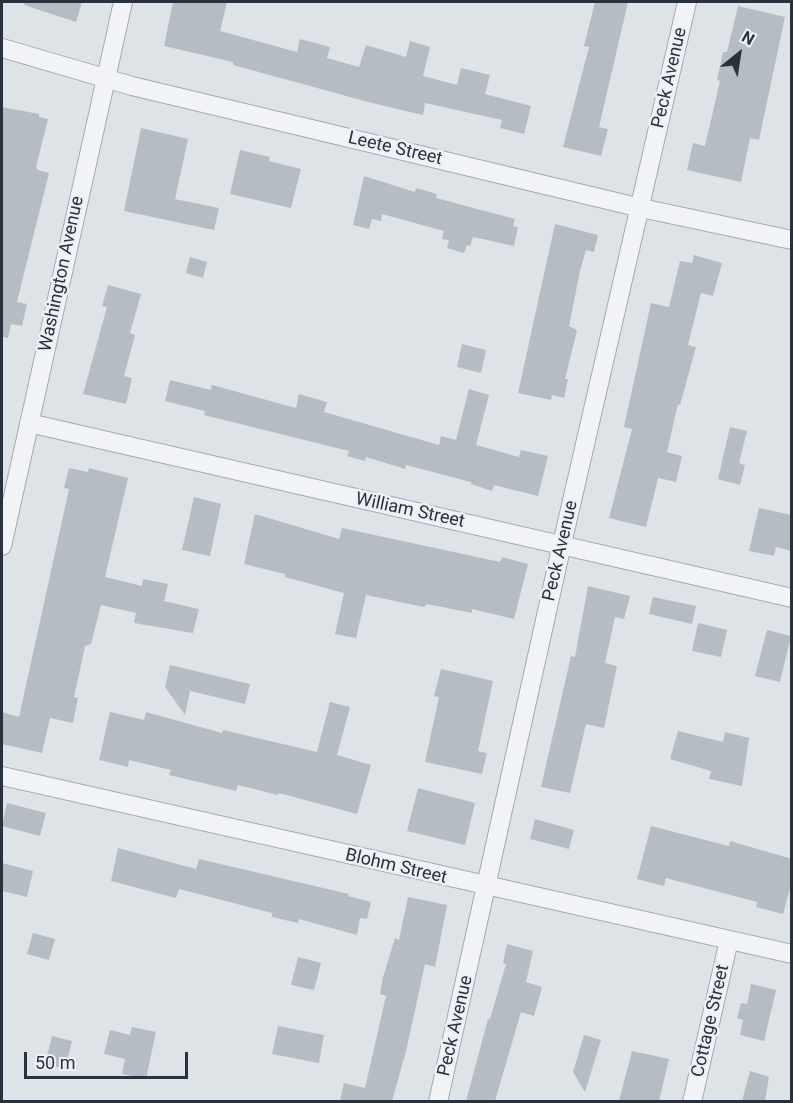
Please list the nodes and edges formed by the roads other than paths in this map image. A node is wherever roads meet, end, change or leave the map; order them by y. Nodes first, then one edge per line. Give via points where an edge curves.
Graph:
1 (123, 2) edge
2 (687, 2) edge
3 (2, 48) edge
4 (105, 79) junction
5 (641, 208) junction
6 (792, 240) edge
7 (29, 423) junction
8 (9, 475) edge
9 (562, 544) junction
10 (2, 546) edge
11 (792, 598) edge
12 (2, 776) edge
13 (488, 888) junction
14 (729, 940) junction
15 (792, 954) edge
16 (438, 1101) edge
17 (692, 1101) edge

1 - 4 street, Washington Avenue
2 - 5 street, Peck Avenue
3 - 4 street, Leete Street
4 - 5 street, Leete Street
4 - 7 street, Washington Avenue
5 - 6 street, Leete Street
5 - 9 street, Peck Avenue
7 - 8 street, Washington Avenue
7 - 9 street, William Street
8 - 10 street, Washington Avenue
9 - 11 street, William Street
9 - 13 street, Peck Avenue
12 - 13 street, Blohm Street
13 - 14 street, Blohm Street
13 - 16 street, Peck Avenue
14 - 15 street, Blohm Street
14 - 17 street, Cottage Street

